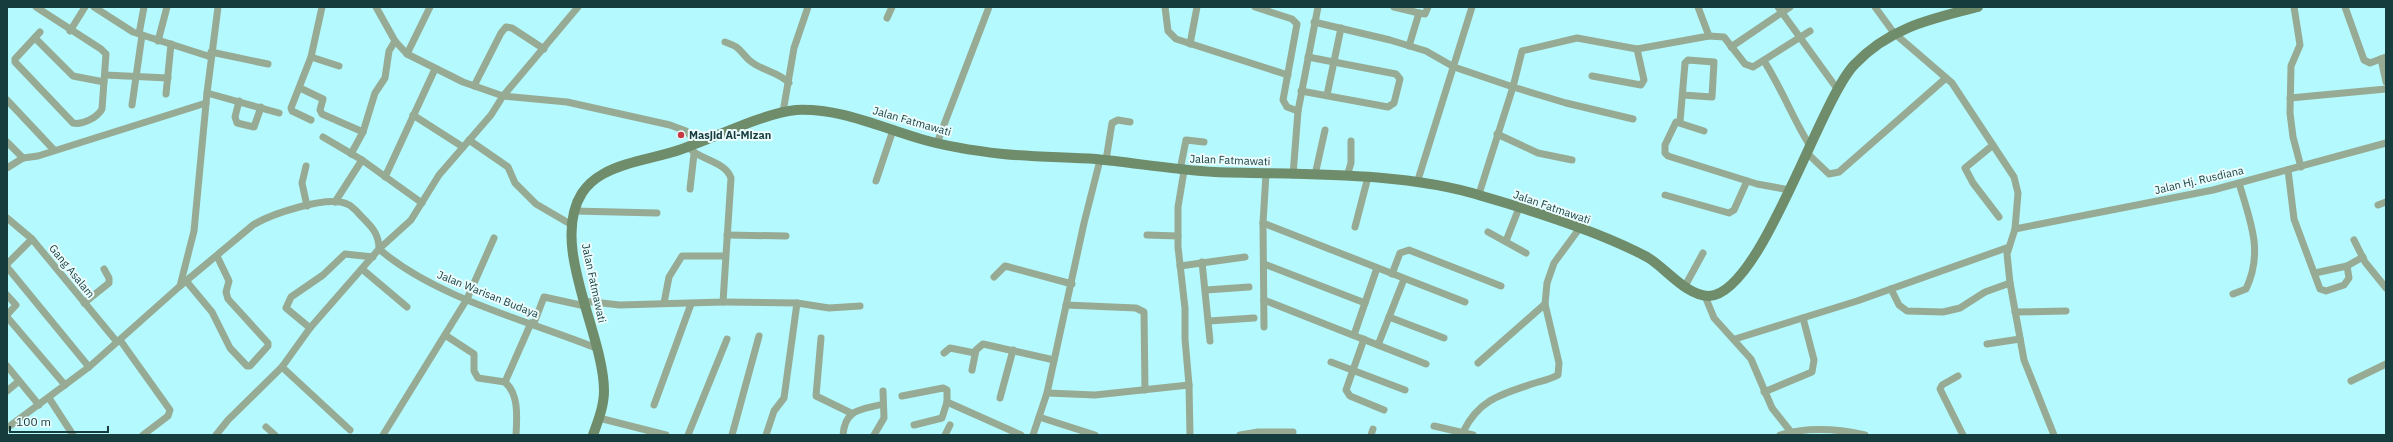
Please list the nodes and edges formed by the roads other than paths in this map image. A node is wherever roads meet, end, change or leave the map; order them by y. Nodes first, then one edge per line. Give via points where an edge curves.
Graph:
1 (36, 7) edge
2 (85, 7) edge
3 (94, 7) edge
4 (144, 7) edge
5 (167, 7) edge
6 (218, 7) edge
7 (322, 7) edge
8 (376, 7) edge
9 (385, 7) edge
10 (430, 7) edge
11 (578, 7) edge
12 (808, 7) edge
13 (892, 7) edge
14 (989, 7) edge
15 (1165, 7) edge
16 (1197, 7) edge
17 (1255, 7) edge
18 (1318, 7) edge
19 (1428, 7) edge
20 (1472, 7) edge
21 (1698, 7) edge
22 (1790, 7) edge
23 (1875, 7) edge
24 (1978, 7) edge
25 (2294, 7) edge
26 (2345, 7) edge
27 (1399, 8) edge
28 (1780, 10) edge
29 (1419, 13) junction
30 (381, 16) junction
31 (887, 18) dead end
32 (1314, 22) junction
33 (1341, 28) junction
34 (70, 30) junction
35 (1810, 30) dead end
36 (40, 32) dead end
37 (1894, 33) junction
38 (140, 35) junction
39 (1709, 36) junction
40 (1800, 37) junction
41 (35, 38) junction
42 (158, 41) junction
43 (395, 41) junction
44 (725, 42) dead end
45 (171, 44) junction
46 (1190, 44) junction
47 (1409, 46) junction
48 (1731, 47) junction
49 (544, 49) junction
50 (1637, 49) junction
51 (407, 54) junction
52 (211, 55) junction
53 (311, 57) junction
54 (1308, 57) junction
55 (2383, 58) edge
56 (1764, 61) junction
57 (1334, 63) junction
58 (268, 64) dead end
59 (339, 66) dead end
60 (1454, 67) junction
61 (435, 69) junction
62 (1288, 75) junction
63 (136, 76) junction
64 (1592, 76) dead end
65 (104, 78) junction
66 (168, 78) junction
67 (1946, 78) junction
68 (2386, 82) edge
69 (789, 83) junction
70 (474, 86) junction
71 (1513, 87) junction
72 (300, 88) junction
73 (2386, 89) edge
74 (1838, 90) junction
75 (1301, 91) junction
76 (207, 93) junction
77 (166, 94) dead end
78 (1327, 95) junction
79 (1683, 95) junction
80 (503, 96) junction
81 (2290, 98) junction
82 (7, 100) edge
83 (239, 101) junction
84 (206, 103) junction
85 (132, 105) dead end
86 (261, 107) junction
87 (1298, 111) junction
88 (783, 112) junction
89 (279, 113) dead end
90 (413, 116) junction
91 (1633, 119) dead end
92 (311, 120) dead end
93 (1130, 122) dead end
94 (1680, 122) junction
95 (893, 130) junction
96 (1326, 130) dead end
97 (1704, 131) dead end
98 (363, 132) junction
99 (1498, 134) junction
100 (323, 137) dead end
101 (469, 140) junction
102 (1351, 141) dead end
103 (7, 142) edge
104 (1204, 142) dead end
105 (698, 143) junction
106 (937, 143) junction
107 (2386, 143) edge
108 (1993, 145) junction
109 (463, 147) junction
110 (54, 150) junction
111 (691, 150) junction
112 (1809, 150) junction
113 (351, 154) junction
114 (23, 158) junction
115 (362, 160) junction
116 (1103, 160) junction
117 (1572, 160) dead end
118 (306, 166) dead end
119 (2301, 167) junction
120 (7, 168) edge
121 (1182, 170) junction
122 (2288, 170) junction
123 (1266, 174) junction
124 (1293, 175) junction
125 (1315, 175) junction
126 (1347, 176) junction
127 (386, 177) junction
128 (1368, 177) junction
129 (876, 181) dead end
130 (1747, 181) junction
131 (1417, 183) junction
132 (2239, 183) junction
133 (690, 189) dead end
134 (1790, 190) junction
135 (1479, 194) junction
136 (1665, 195) dead end
137 (335, 202) junction
138 (2386, 202) edge
139 (422, 203) junction
140 (2378, 205) dead end
141 (307, 206) junction
142 (1519, 208) junction
143 (574, 211) junction
144 (657, 213) dead end
145 (1999, 217) dead end
146 (7, 218) edge
147 (1263, 223) junction
148 (572, 225) junction
149 (1355, 227) dead end
150 (1580, 229) junction
151 (2015, 229) junction
152 (1488, 232) dead end
153 (726, 235) junction
154 (1147, 235) dead end
155 (786, 236) dead end
156 (1178, 236) junction
157 (494, 238) dead end
158 (32, 239) junction
159 (2354, 240) dead end
160 (1506, 241) junction
161 (2009, 247) junction
162 (379, 249) junction
163 (1526, 253) dead end
164 (1703, 253) dead end
165 (217, 256) junction
166 (725, 256) junction
167 (1245, 257) dead end
168 (2363, 257) junction
169 (373, 258) junction
170 (1202, 262) junction
171 (1264, 264) junction
172 (7, 265) edge
173 (1180, 266) junction
174 (2347, 266) junction
175 (1377, 268) junction
176 (104, 269) dead end
177 (362, 269) junction
178 (2315, 273) junction
179 (1392, 274) junction
180 (994, 277) dead end
181 (1404, 278) junction
182 (187, 282) junction
183 (2010, 283) junction
184 (1072, 284) junction
185 (180, 286) junction
186 (1501, 286) dead end
187 (1685, 286) junction
188 (1248, 287) dead end
189 (2386, 288) edge
190 (1891, 289) junction
191 (1206, 290) junction
192 (2233, 294) dead end
193 (7, 295) edge
194 (1705, 296) junction
195 (467, 299) junction
196 (1264, 300) junction
197 (723, 302) junction
198 (1465, 302) dead end
199 (84, 303) junction
200 (664, 303) junction
201 (1365, 303) junction
202 (584, 304) junction
203 (691, 304) junction
204 (797, 304) junction
205 (1545, 304) junction
206 (1066, 305) junction
207 (860, 306) dead end
208 (407, 307) dead end
209 (2066, 311) dead end
210 (2015, 312) junction
211 (7, 316) edge
212 (1389, 317) junction
213 (1254, 318) dead end
214 (1802, 318) junction
215 (1209, 321) junction
216 (532, 323) junction
217 (1264, 327) dead end
218 (310, 328) junction
219 (1354, 335) junction
220 (445, 336) junction
221 (759, 336) dead end
222 (821, 338) dead end
223 (1444, 338) dead end
224 (727, 339) dead end
225 (1736, 339) junction
226 (2020, 339) junction
227 (1364, 340) junction
228 (118, 341) junction
229 (1210, 341) dead end
230 (1986, 344) dead end
231 (1378, 345) junction
232 (596, 348) junction
233 (1013, 350) junction
234 (944, 353) dead end
235 (975, 353) junction
236 (1054, 360) junction
237 (1331, 362) dead end
238 (1478, 363) dead end
239 (1426, 364) dead end
240 (2386, 364) edge
241 (7, 366) edge
242 (89, 367) junction
243 (282, 367) junction
244 (972, 370) dead end
245 (1353, 370) junction
246 (1958, 376) dead end
247 (19, 381) junction
248 (2351, 381) dead end
249 (505, 382) junction
250 (65, 384) junction
251 (1189, 385) junction
252 (1145, 390) junction
253 (1405, 390) dead end
254 (7, 391) edge
255 (883, 391) dead end
256 (1047, 392) junction
257 (1764, 392) junction
258 (902, 396) dead end
259 (49, 398) junction
260 (1000, 398) dead end
261 (948, 402) junction
262 (883, 404) junction
263 (39, 405) junction
264 (654, 405) dead end
265 (1384, 410) dead end
266 (851, 413) junction
267 (1039, 417) junction
268 (600, 418) junction
269 (914, 425) dead end
270 (950, 425) dead end
271 (1434, 426) dead end
272 (266, 427) dead end
273 (7, 428) edge
274 (350, 430) dead end
275 (1293, 432) dead end
276 (1463, 432) junction
277 (1792, 432) junction
278 (1823, 433) edge
279 (73, 435) edge
280 (143, 435) edge
281 (216, 435) edge
282 (275, 435) edge
283 (383, 435) edge
284 (516, 435) edge
285 (593, 435) edge
286 (666, 435) edge
287 (688, 435) edge
288 (732, 435) edge
289 (766, 435) edge
290 (843, 435) edge
291 (874, 435) edge
292 (945, 435) edge
293 (1021, 435) edge
294 (1033, 435) edge
295 (1095, 435) edge
296 (1190, 435) edge
297 (1240, 435) edge
298 (1474, 435) edge
299 (1780, 435) edge
300 (1865, 435) edge
301 (1963, 435) edge
302 (2054, 435) edge

1 - 34 street
2 - 34 street
3 - 38 street
4 - 38 street
5 - 42 street
6 - 52 street
7 - 53 street
8 - 30 street
9 - 30 street
10 - 51 street
11 - 49 street
12 - 69 street via 794,48
13 - 31 street
14 - 106 street
15 - 46 street via 1169,34
16 - 46 street
17 - 62 street via 1292,19 1297,24
18 - 32 street
19 - 29 street via 1425,14
20 - 60 street
21 - 39 street
22 - 28 street
23 - 37 street
24 - 37 street via 1918,22
25 - 81 street via 2300,45 2291,66
26 - 55 street via 2364,60 2370,63
27 - 29 street
28 - 40 street
28 - 48 street
29 - 47 street
30 - 43 street
32 - 33 street
32 - 54 street
33 - 47 street
33 - 57 street
34 - 65 street via 105,52
35 - 40 street
36 - 41 street
37 - 67 street
37 - 74 street via 1854,65
38 - 42 street
38 - 63 street
39 - 48 street via 1724,37
39 - 50 street
40 - 56 street
40 - 74 street
41 - 65 street via 73,76
41 - 65 street via 14,62 73,123 80,124 100,112
42 - 45 street
43 - 51 street
43 - 98 street via 389,51 385,78 375,93
44 - 69 street via 737,46 749,60 781,75
45 - 52 street
45 - 66 street
46 - 62 street
47 - 60 street
48 - 56 street via 1749,67 1757,66
49 - 70 street via 512,28 506,27
49 - 80 street
50 - 64 street via 1644,80 1641,85
50 - 71 street via 1584,38 1572,38 1526,49 1520,54
51 - 61 street
52 - 58 street
52 - 76 street
53 - 59 street
53 - 72 street
54 - 57 street
54 - 75 street
55 - 68 street
56 - 112 street via 1782,92
57 - 78 street
57 - 78 street via 1396,74 1400,79 1391,106
60 - 71 street
60 - 131 street
61 - 70 street
61 - 90 street
62 - 87 street via 1284,102 1287,107
63 - 65 street
63 - 66 street
63 - 85 street
66 - 77 street
67 - 108 street
67 - 112 street via 1839,172 1829,174
69 - 88 street
70 - 80 street
71 - 91 street
71 - 99 street
72 - 92 street via 292,111
72 - 98 street via 323,99 320,110 322,114
73 - 81 street
74 - 112 street
75 - 78 street
75 - 87 street
76 - 83 street
76 - 84 street
79 - 79 street via 1686,61 1714,62 1712,96
79 - 94 street
80 - 101 street
80 - 105 street via 567,102 670,125 686,132
81 - 119 street via 2293,137
82 - 110 street
83 - 86 street
83 - 86 street via 235,117 237,123 242,126 254,127
84 - 110 street
84 - 185 street via 194,231
86 - 89 street
87 - 124 street
88 - 95 street, Jalan Fatmawati via 832,112 853,116
88 - 105 street, Jalan Fatmawati
90 - 109 street
90 - 127 street
93 - 116 street via 1118,120 1112,123
94 - 97 street
94 - 130 street via 1674,123 1665,145 1666,155
95 - 106 street, Jalan Fatmawati
95 - 129 street
96 - 125 street
98 - 113 street
99 - 117 street via 1538,153
99 - 135 street
100 - 113 street
101 - 109 street
101 - 148 street via 508,167 515,183 536,204
102 - 126 street via 1351,163
103 - 114 street
104 - 121 street via 1186,140
105 - 111 street, Jalan Fatmawati
106 - 116 street, Jalan Fatmawati via 1004,154
107 - 119 street, Jalan Hj. Rusdiana
108 - 145 street via 1965,168
108 - 151 street via 2018,186
109 - 139 street via 434,182
110 - 114 street
111 - 133 street
111 - 143 street, Jalan Fatmawati via 600,175 587,185
111 - 153 street via 729,174 730,195
112 - 134 street
113 - 115 street
114 - 120 street
115 - 127 street
115 - 137 street
116 - 121 street, Jalan Fatmawati
116 - 184 street via 1084,223
118 - 141 street via 302,174 302,183
119 - 122 street, Jalan Hj. Rusdiana
121 - 123 street, Jalan Fatmawati
121 - 156 street
122 - 132 street, Jalan Hj. Rusdiana
122 - 178 street via 2294,219
123 - 124 street, Jalan Fatmawati
123 - 147 street
124 - 125 street, Jalan Fatmawati
125 - 126 street, Jalan Fatmawati
126 - 128 street, Jalan Fatmawati
127 - 139 street
128 - 131 street, Jalan Fatmawati
128 - 149 street
130 - 134 street
130 - 136 street via 1734,210 1729,213
131 - 135 street, Jalan Fatmawati
132 - 151 street, Jalan Hj. Rusdiana
132 - 192 street via 2252,228 2256,257 2246,289
134 - 194 street via 1740,276 1724,291
135 - 142 street, Jalan Fatmawati
137 - 141 street
137 - 162 street via 348,204 370,224 379,238
138 - 140 street
139 - 162 street via 411,220
141 - 165 street via 266,217
142 - 150 street, Jalan Fatmawati
142 - 160 street
143 - 144 street
143 - 148 street, Jalan Fatmawati
146 - 158 street, Gang Asalam
147 - 171 street
147 - 175 street
148 - 202 street, Jalan Fatmawati via 572,244
150 - 187 street, Jalan Fatmawati via 1646,257
150 - 205 street via 1549,273
151 - 161 street
152 - 160 street
153 - 155 street
153 - 166 street
154 - 156 street
156 - 173 street
157 - 195 street
158 - 172 street
158 - 199 street, Gang Asalam
159 - 168 street
160 - 163 street
161 - 183 street via 2007,259
161 - 190 street
162 - 169 street
162 - 195 street, Jalan Warisan Budaya via 420,278
164 - 187 street
165 - 182 street
165 - 182 street via 230,281 226,292 228,299 268,343 250,366 247,366 230,348 212,312
166 - 197 street
166 - 200 street via 682,256 669,277
167 - 170 street
168 - 174 street
168 - 189 street
169 - 177 street
169 - 218 street via 345,254 323,275 291,297 286,308
170 - 173 street
170 - 191 street
171 - 196 street
171 - 201 street
172 - 242 street
173 - 251 street
174 - 178 street
174 - 178 street via 2347,282 2326,291 2320,289
175 - 179 street
175 - 201 street
176 - 199 street via 109,283
177 - 208 street
177 - 218 street
179 - 181 street
179 - 186 street via 1400,253 1409,250
180 - 184 street via 1005,266
181 - 198 street
181 - 212 street
182 - 185 street
183 - 190 street via 1985,292 1960,308 1943,312 1907,311 1899,305
183 - 210 street
184 - 206 street
185 - 228 street
187 - 194 street, Jalan Fatmawati
188 - 191 street
190 - 214 street
191 - 215 street
193 - 211 street via 16,305
194 - 225 street via 1714,318
195 - 216 street, Jalan Warisan Budaya
195 - 220 street
196 - 217 street
196 - 219 street
197 - 203 street
197 - 204 street
199 - 228 street, Gang Asalam
200 - 202 street
200 - 203 street
201 - 219 street
202 - 216 street via 544,297
202 - 232 street, Jalan Fatmawati
203 - 264 street
204 - 207 street via 829,308
204 - 289 street via 784,398 774,411
205 - 238 street
205 - 276 street via 1559,363 1558,375 1508,392 1485,403 1476,410
206 - 236 street
206 - 252 street via 1136,308 1144,312
209 - 210 street
210 - 226 street
211 - 250 street
212 - 223 street
212 - 231 street
213 - 215 street
214 - 225 street
214 - 257 street via 1814,360 1812,372
215 - 229 street
216 - 232 street, Jalan Warisan Budaya
216 - 249 street
218 - 243 street
219 - 227 street
220 - 249 street via 474,354 474,371 478,378
220 - 283 street
221 - 288 street
222 - 266 street via 816,396
224 - 287 street
225 - 257 street via 1751,359
226 - 230 street
226 - 302 street via 2029,374
227 - 231 street
227 - 245 street
228 - 242 street
228 - 280 street, Gang Asalam via 170,408 168,416
231 - 239 street
232 - 268 street, Jalan Fatmawati via 603,372 604,392
233 - 235 street via 983,344
233 - 236 street
233 - 260 street
234 - 235 street via 950,348
235 - 244 street
236 - 256 street
237 - 245 street
240 - 248 street
241 - 247 street
242 - 250 street
243 - 274 street
243 - 281 street
245 - 253 street
245 - 265 street via 1347,393
246 - 301 street via 1942,385 1940,389
247 - 254 street
247 - 263 street
249 - 284 street via 514,392 517,410
250 - 259 street
251 - 252 street
251 - 296 street
252 - 256 street via 1095,395
255 - 262 street
256 - 267 street
257 - 277 street via 1772,408
258 - 261 street via 945,388
259 - 263 street
259 - 279 street
261 - 269 street via 942,418
261 - 293 street
262 - 266 street
262 - 291 street via 884,418
263 - 273 street
266 - 290 street via 847,418
267 - 294 street
267 - 295 street
268 - 285 street, Jalan Fatmawati
268 - 286 street
270 - 292 street
271 - 276 street
272 - 282 street
275 - 297 street
276 - 298 street
277 - 278 street
277 - 299 street
278 - 300 street via 1838,430

